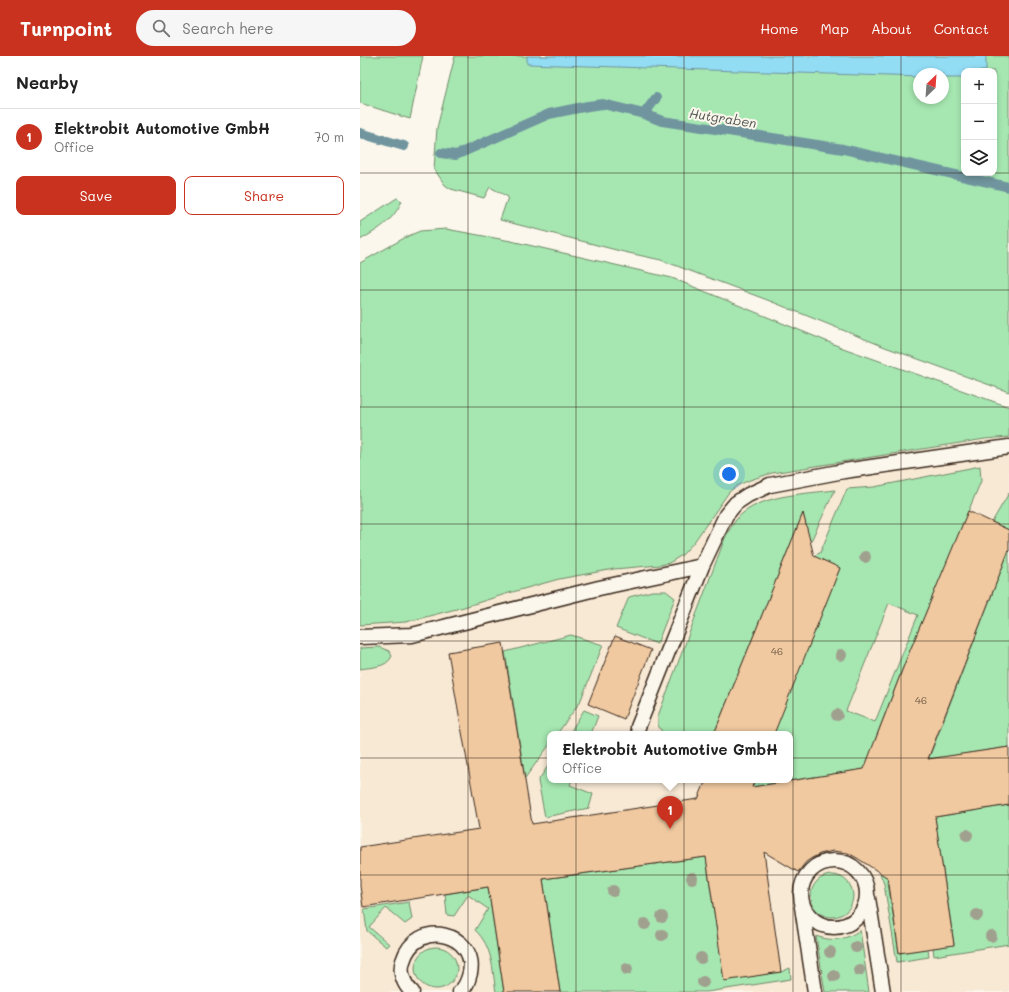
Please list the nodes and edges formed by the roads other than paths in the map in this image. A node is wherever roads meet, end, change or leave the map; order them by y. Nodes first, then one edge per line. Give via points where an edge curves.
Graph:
1 (1009, 447) edge
2 (702, 566) junction
3 (360, 637) edge
4 (638, 727) dead end
5 (867, 890) junction
6 (802, 904) junction
7 (471, 965) junction
8 (404, 986) edge
9 (412, 992) edge
10 (460, 992) edge
11 (475, 992) edge
12 (815, 992) edge
13 (883, 992) edge

1 - 2 lane via 844,471 770,485 736,503 726,515
2 - 3 lane via 599,588 412,635
2 - 4 lane
5 - 6 lane via 866,904 860,914 844,926 825,926 816,922 806,913
5 - 6 lane via 859,872 850,865 828,861 817,865 808,873 800,892
5 - 13 lane
6 - 12 lane
7 - 8 lane via 467,950 457,941 444,935 431,934 420,938 405,952 402,965
7 - 10 lane via 468,981
7 - 11 lane
8 - 9 lane

